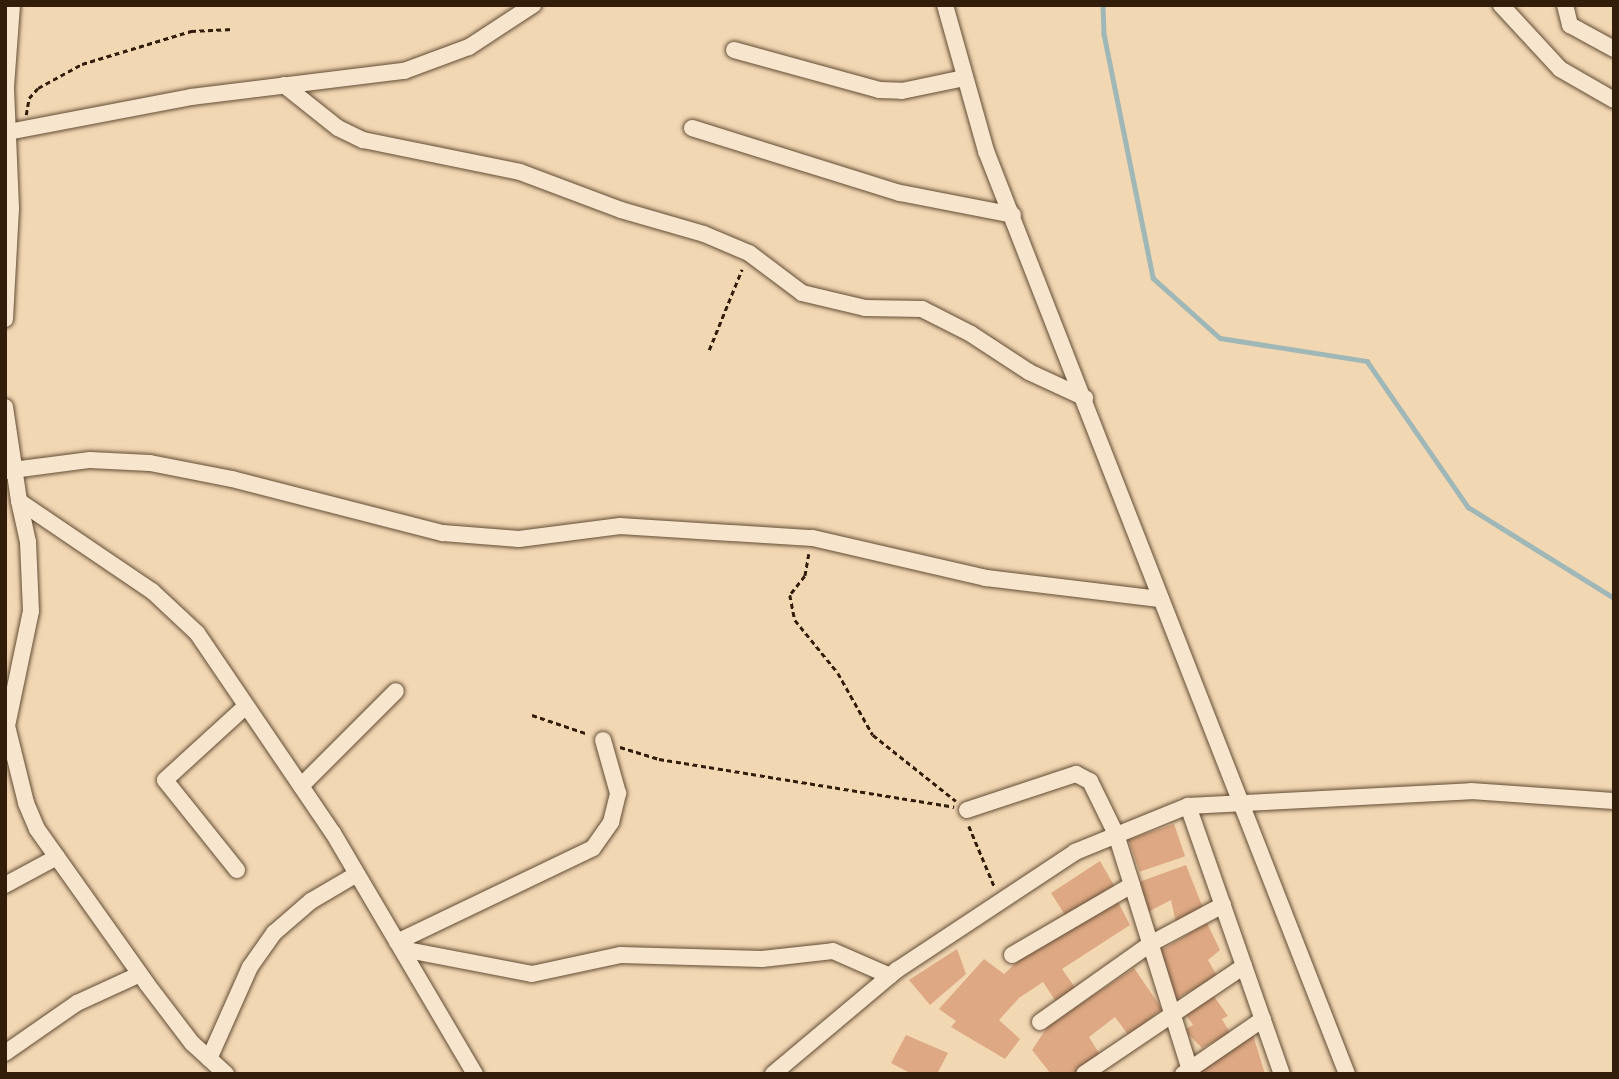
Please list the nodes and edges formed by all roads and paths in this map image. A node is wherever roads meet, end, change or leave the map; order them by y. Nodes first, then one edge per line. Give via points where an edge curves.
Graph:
1 (12, 5) edge
2 (533, 5) edge
3 (945, 5) edge
4 (1502, 5) edge
5 (1564, 5) edge
6 (233, 29) dead end
7 (1614, 49) edge
8 (734, 50) dead end
9 (964, 78) junction
10 (284, 85) junction
11 (1614, 100) edge
12 (692, 128) dead end
13 (17, 130) junction
14 (1013, 215) junction
15 (749, 253) junction
16 (5, 319) edge
17 (709, 350) dead end
18 (1085, 398) junction
19 (5, 407) edge
20 (9, 470) edge
21 (19, 501) junction
22 (813, 538) junction
23 (1160, 600) junction
24 (397, 691) dead end
25 (245, 707) junction
26 (532, 715) dead end
27 (603, 740) junction
28 (301, 786) junction
29 (1613, 800) edge
30 (1240, 802) junction
31 (1188, 806) junction
32 (967, 810) junction
33 (1116, 834) junction
34 (57, 857) junction
35 (236, 870) dead end
36 (357, 874) junction
37 (5, 885) edge
38 (1132, 885) junction
39 (1003, 904) junction
40 (1223, 905) junction
41 (1150, 944) junction
42 (400, 945) junction
43 (1012, 956) dead end
44 (1244, 966) junction
45 (141, 974) junction
46 (890, 976) junction
47 (1172, 1011) junction
48 (1263, 1019) junction
49 (1040, 1022) dead end
50 (5, 1054) edge
51 (209, 1059) junction
52 (1188, 1072) edge
53 (226, 1074) edge
54 (475, 1074) edge
55 (773, 1074) edge
56 (1084, 1074) edge
57 (1282, 1074) edge
58 (1347, 1074) edge

1 - 13 street
2 - 10 street via 469,47 426,65 384,75
3 - 9 street
4 - 11 street via 1560,69
5 - 7 street via 1570,25
6 - 13 path via 191,31 74,68 33,92
8 - 9 street via 879,90 901,91
9 - 14 street via 986,151
10 - 13 street
10 - 15 street via 338,128 363,140 520,172
12 - 14 street via 900,193
13 - 16 street
14 - 18 street
15 - 17 path
15 - 18 street via 802,293 865,308 922,309 1029,372
18 - 23 street
19 - 20 street
20 - 21 street
20 - 22 street via 90,460 150,463 454,534 519,539 620,526
21 - 25 street via 180,612
21 - 34 street via 28,542 32,611 7,726 26,803
22 - 23 street via 986,578
22 - 32 path via 804,576 790,595 794,620 838,673 873,735
23 - 30 street
24 - 28 street
25 - 28 street
25 - 35 street via 165,780
26 - 27 path
27 - 32 path via 659,760
27 - 42 street via 618,793 601,840 545,874
28 - 36 street
29 - 30 street via 1471,791
30 - 31 street
30 - 58 street
31 - 33 street
31 - 40 street
32 - 33 street via 1085,776
32 - 39 path
33 - 38 street
33 - 39 street via 1075,852
34 - 37 street
34 - 45 street
36 - 42 street
36 - 51 street via 311,901 274,933 250,967
38 - 41 street
38 - 43 street
39 - 46 street
40 - 41 street
40 - 44 street
41 - 47 street
41 - 49 street
42 - 46 street via 532,974 621,955 762,959 833,951
42 - 54 street
44 - 47 street
44 - 48 street
45 - 50 street via 77,1003
45 - 51 street
46 - 55 street
47 - 52 street
47 - 56 street
48 - 52 street
48 - 57 street
51 - 53 street

